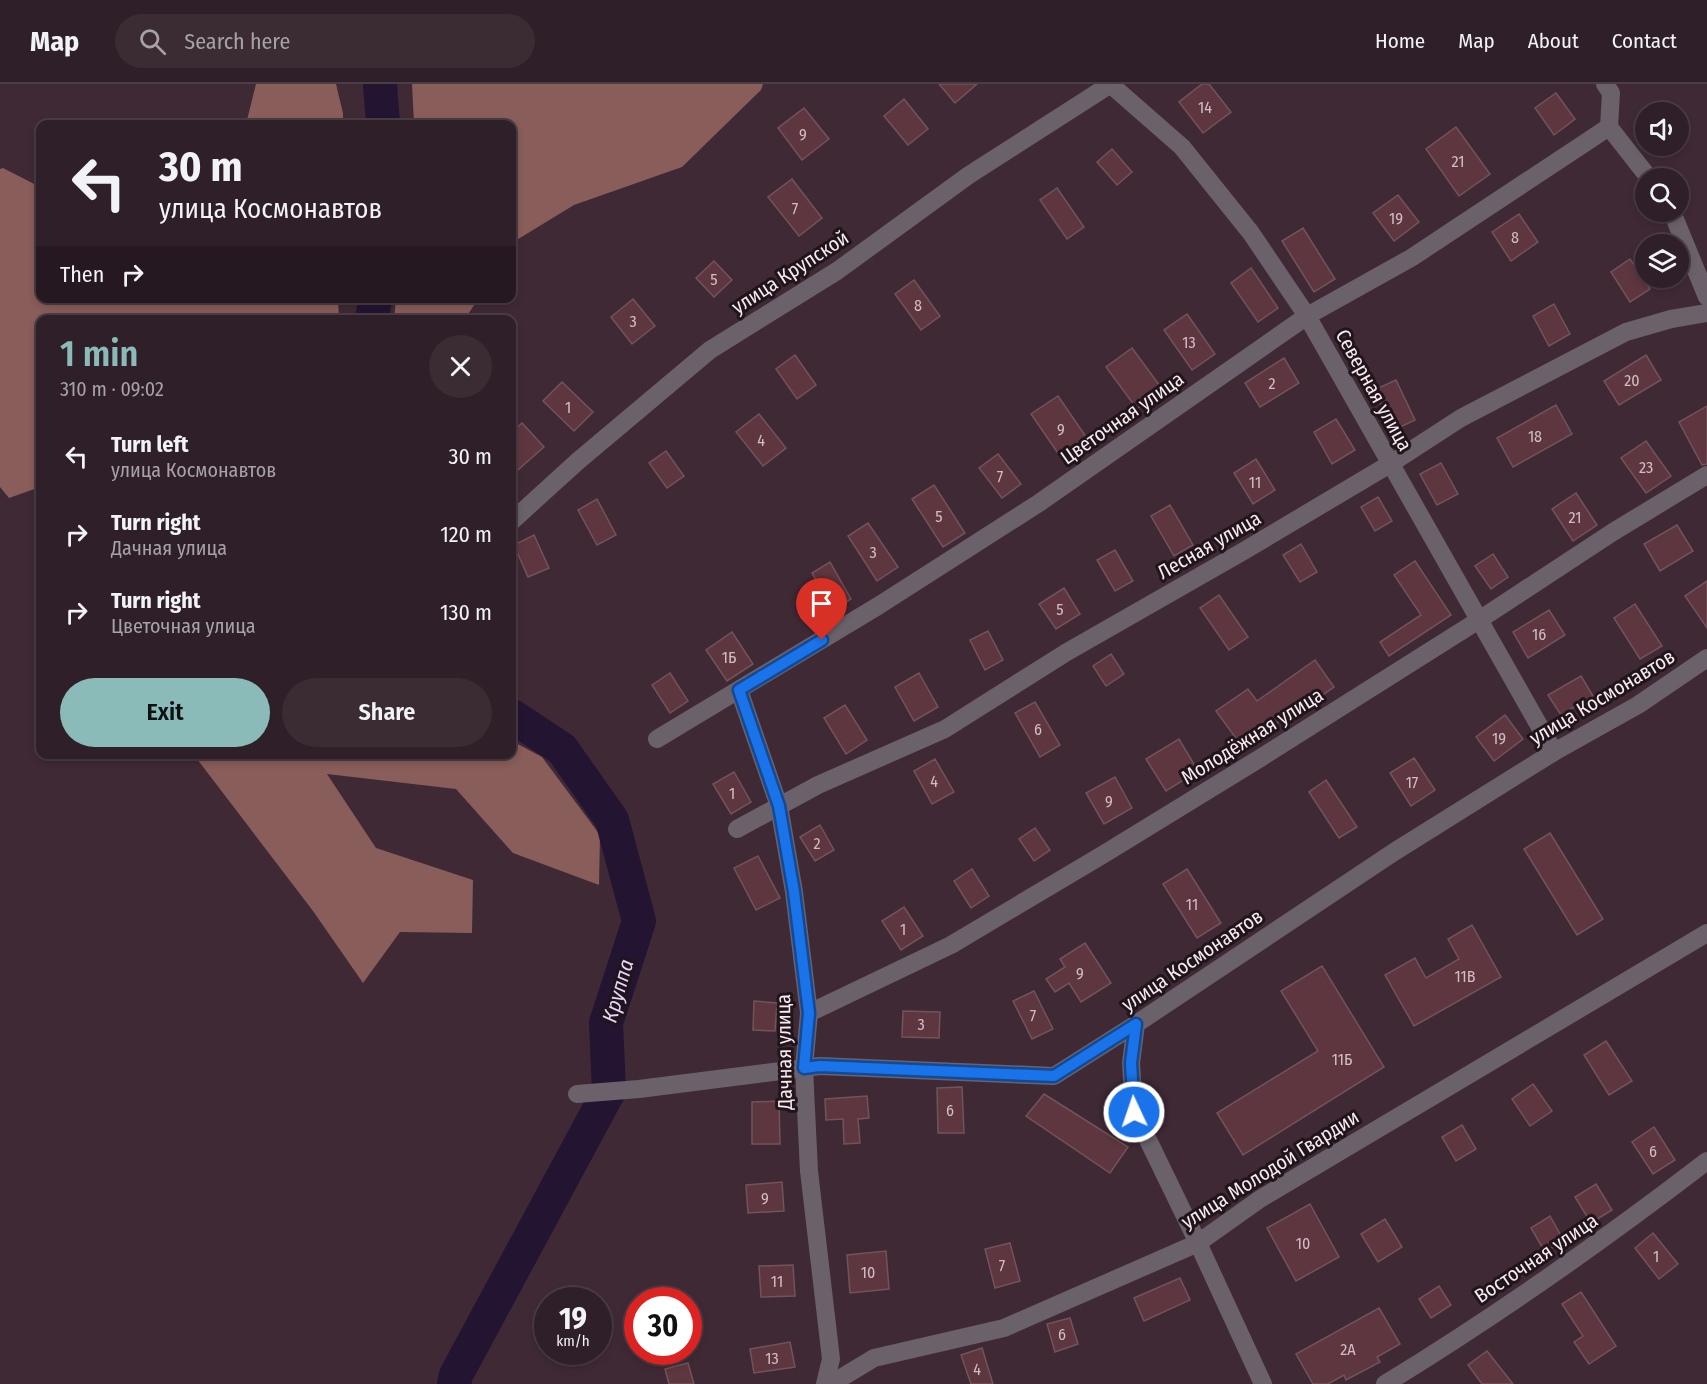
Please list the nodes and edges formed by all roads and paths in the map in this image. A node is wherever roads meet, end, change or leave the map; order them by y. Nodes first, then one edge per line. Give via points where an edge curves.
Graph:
1 (1110, 84) edge
2 (1605, 84) edge
3 (1609, 127) junction
4 (1641, 168) edge
5 (1676, 222) edge
6 (1707, 297) edge
7 (1707, 313) edge
8 (1307, 316) junction
9 (1390, 464) junction
10 (1707, 475) edge
11 (516, 517) edge
12 (1479, 620) junction
13 (1707, 658) edge
14 (739, 690) junction
15 (657, 739) dead end
16 (1554, 752) junction
17 (779, 806) junction
18 (737, 829) dead end
19 (1707, 933) edge
20 (809, 1013) junction
21 (1136, 1024) junction
22 (804, 1068) junction
23 (577, 1094) dead end
24 (1707, 1161) edge
25 (1198, 1243) junction
26 (825, 1384) edge
27 (831, 1384) edge
28 (1263, 1384) edge
29 (1385, 1384) edge

1 - 8 street, Северная улица via 1182,147 1251,233
1 - 11 street, улица Крупской via 969,175 837,271 710,350
2 - 3 street via 1611,93
3 - 4 street
3 - 8 street, Цветочная улица via 1411,258
5 - 6 street
7 - 9 street, Лесная улица via 1626,332 1461,418
8 - 9 street, Северная улица
8 - 14 street, Цветочная улица via 1039,503
9 - 12 street, Северная улица
9 - 17 street, Лесная улица via 1067,652 945,729
10 - 12 street, Молодёжная улица
12 - 16 street, Северная улица
12 - 20 street, Молодёжная улица via 951,945
13 - 16 street, улица Космонавтов via 1638,705
14 - 15 street, Цветочная улица
14 - 17 street, Дачная улица
16 - 21 street, улица Космонавтов
17 - 18 street, Лесная улица
17 - 20 street, Дачная улица
19 - 25 street, улица Молодой Гвардии via 1260,1199
20 - 22 street, Дачная улица
21 - 22 street, улица Космонавтов via 1054,1076
21 - 25 street via 1131,1063 1134,1112
22 - 23 street, улица Космонавтов
22 - 26 street, Дачная улица via 809,1171 831,1359
24 - 29 street, Восточная улица via 1613,1233
25 - 27 street, улица Молодой Гвардии via 1005,1328 874,1358
25 - 28 street

